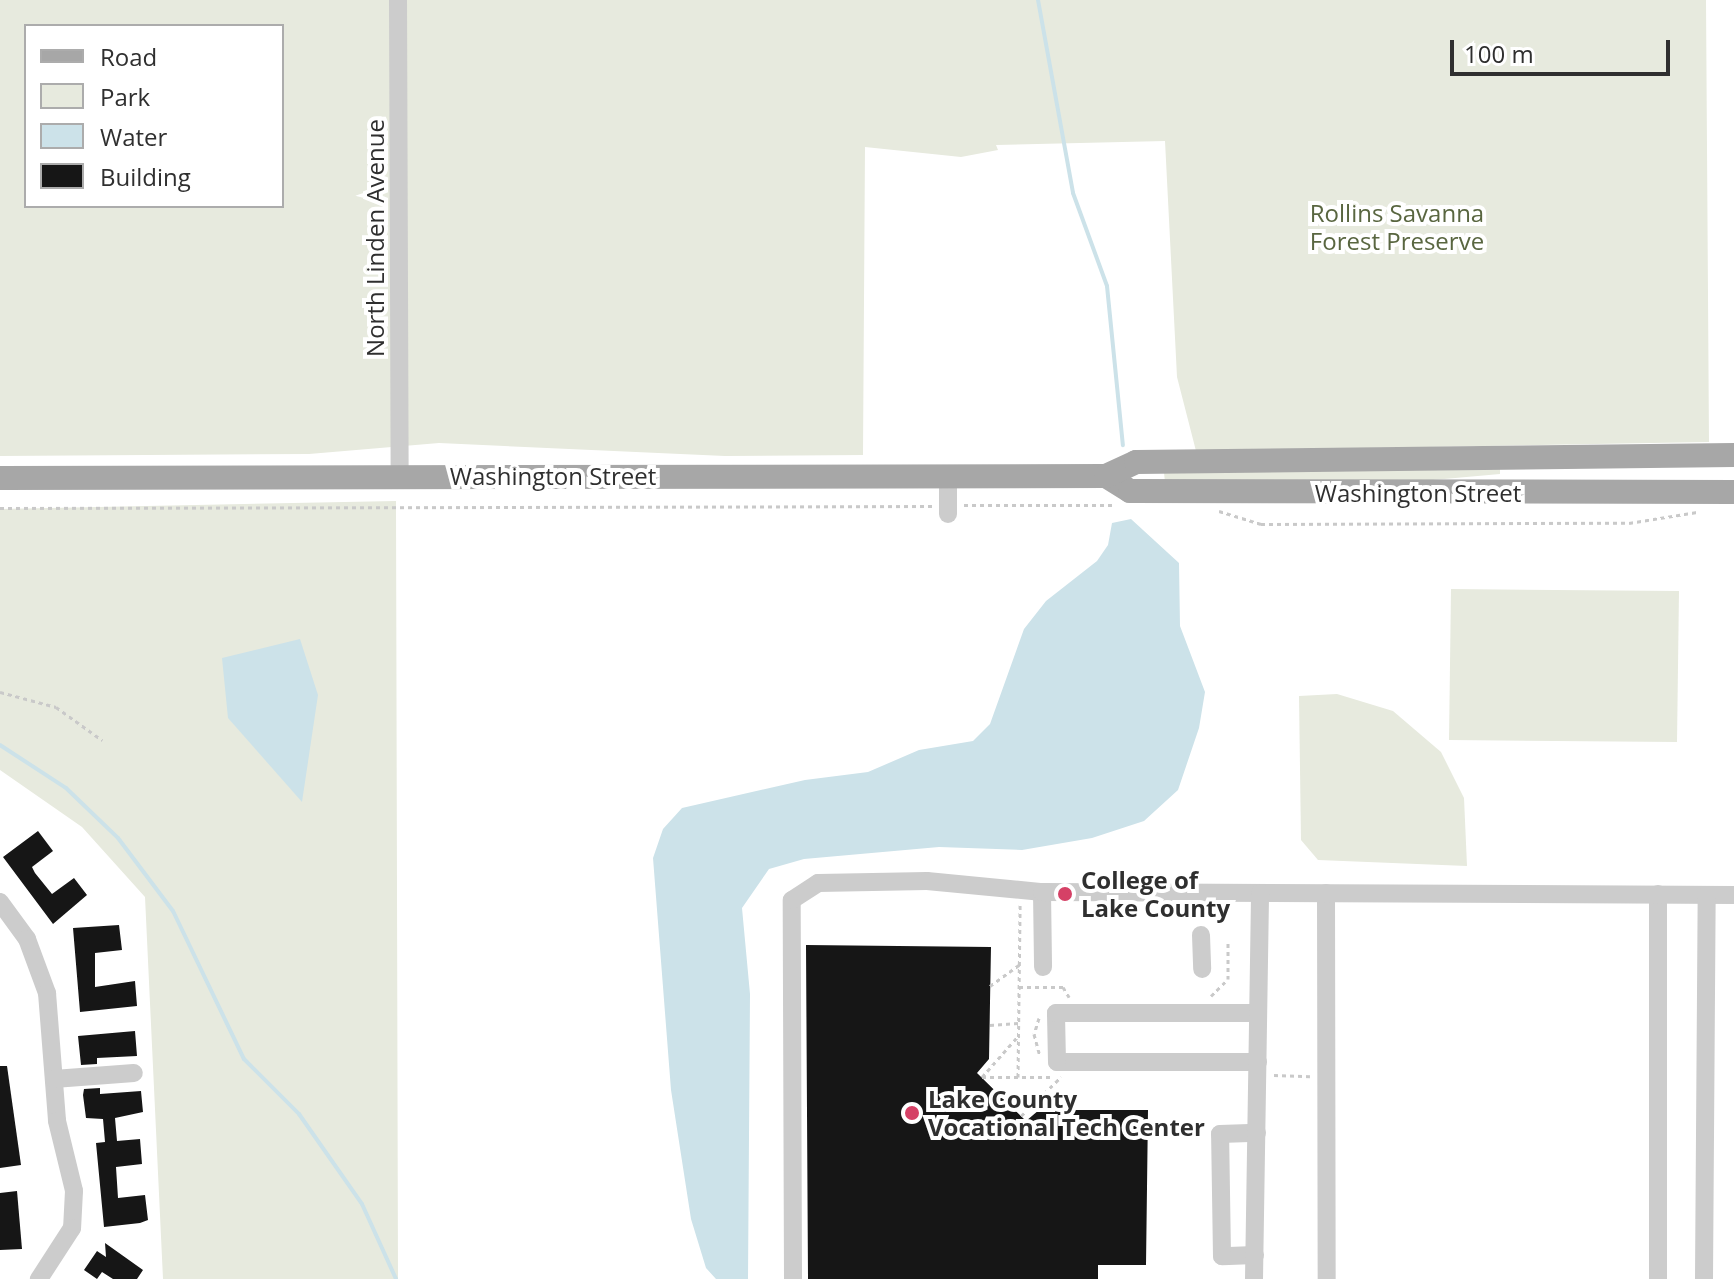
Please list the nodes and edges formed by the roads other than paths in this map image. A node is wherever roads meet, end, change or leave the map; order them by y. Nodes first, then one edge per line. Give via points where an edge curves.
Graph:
1 (398, 0) edge
2 (1734, 455) edge
3 (400, 475) junction
4 (948, 476) junction
5 (1106, 476) junction
6 (0, 478) edge
7 (1734, 492) edge
8 (948, 510) road end
9 (1042, 892) junction
10 (1260, 893) junction
11 (1326, 893) junction
12 (1658, 894) junction
13 (1707, 895) junction
14 (1734, 895) edge
15 (0, 902) edge
16 (1201, 935) dead end
17 (1043, 967) dead end
18 (1202, 969) dead end
19 (1258, 1013) junction
20 (1258, 1062) junction
21 (134, 1073) dead end
22 (54, 1079) junction
23 (1257, 1133) junction
24 (1255, 1255) junction
25 (39, 1279) edge
26 (793, 1279) edge
27 (1254, 1279) edge
28 (1327, 1279) edge
29 (1658, 1279) edge
30 (1704, 1279) edge

1 - 3 street, North Linden Avenue
2 - 5 main road, Washington Street via 1136,462
3 - 4 main road, Washington Street
3 - 6 main road, Washington Street
4 - 5 main road, Washington Street
4 - 8 street
5 - 7 main road, Washington Street via 1130,491
9 - 10 street
9 - 17 street
9 - 26 street via 927,881 818,883 792,900
10 - 11 street
10 - 19 street
11 - 12 street
11 - 28 street
12 - 13 street
12 - 29 street
13 - 14 street
13 - 30 street
15 - 22 street via 27,939 42,973
16 - 18 street
19 - 20 street
19 - 20 street via 1056,1013 1057,1062
20 - 23 street
21 - 22 street
22 - 25 street via 74,1209 63,1249
23 - 24 street
23 - 24 street via 1220,1134 1222,1256
24 - 27 street

